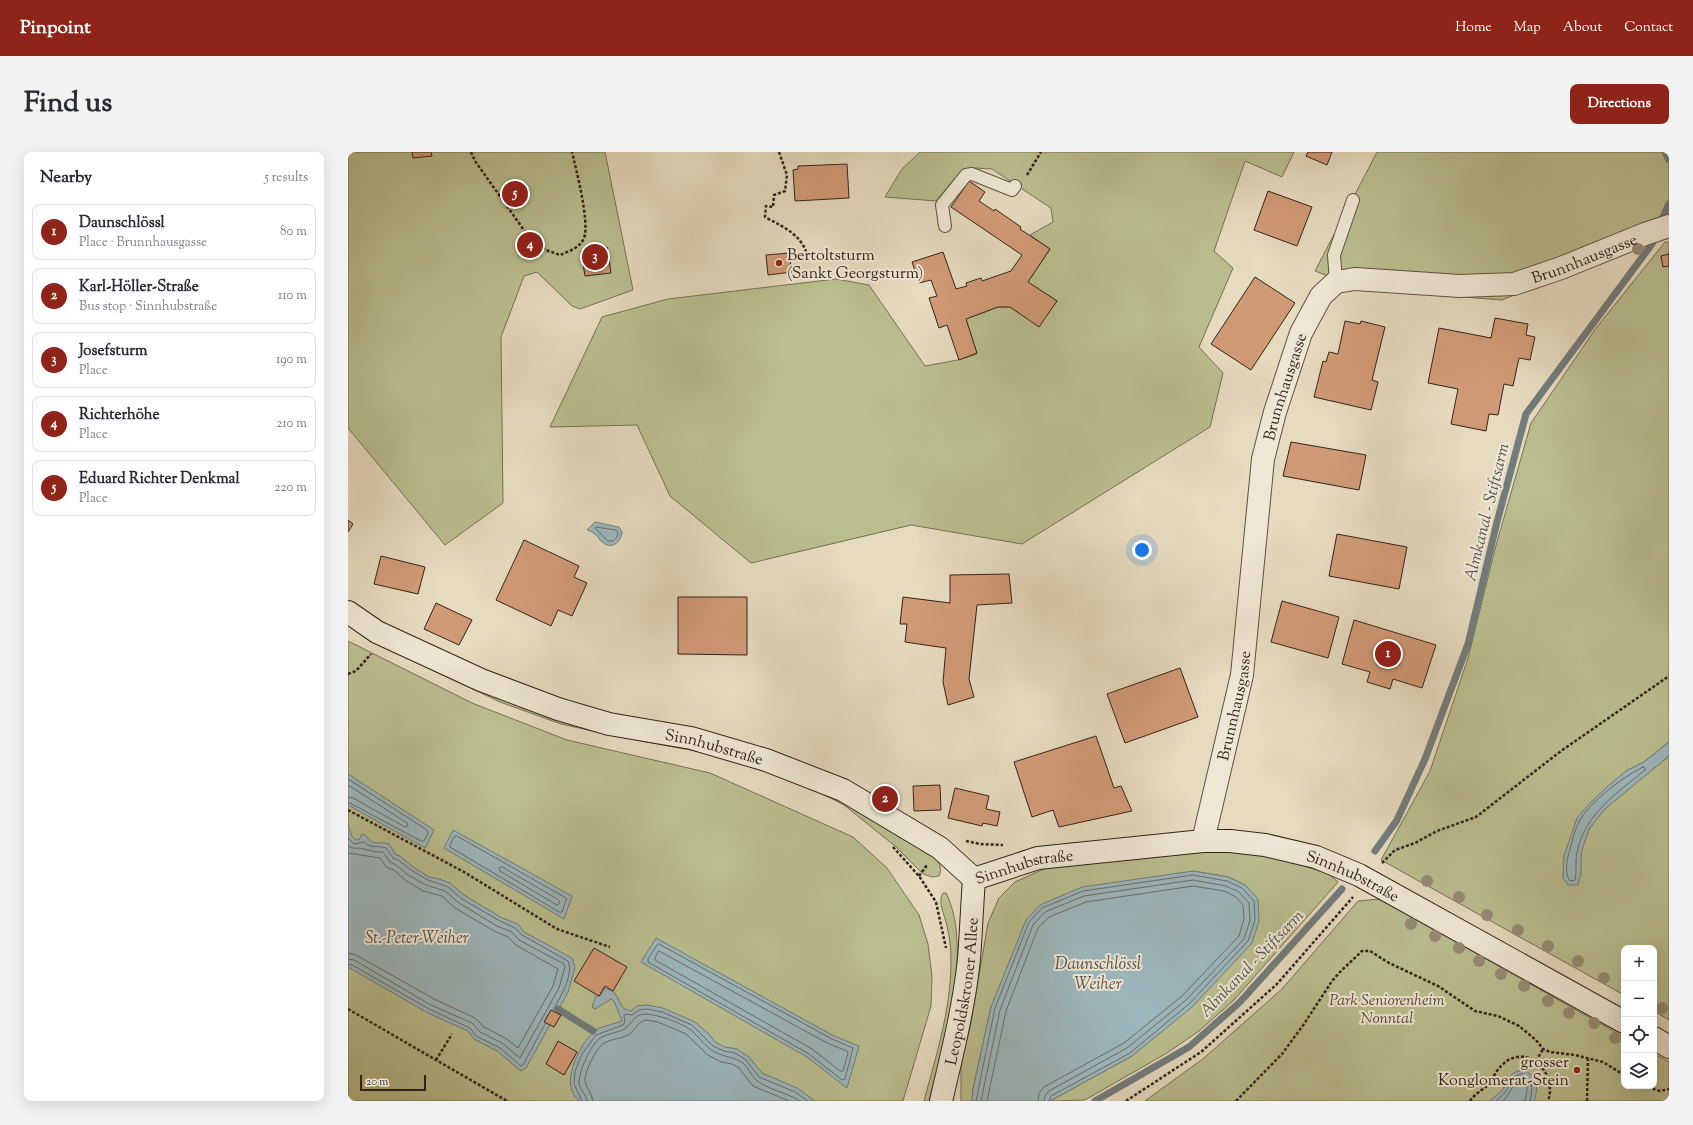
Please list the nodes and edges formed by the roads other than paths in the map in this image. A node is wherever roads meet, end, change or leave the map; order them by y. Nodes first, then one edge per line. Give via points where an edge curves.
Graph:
1 (1015, 186) road end
2 (1354, 200) dead end
3 (945, 226) dead end
4 (1669, 226) edge
5 (1336, 282) junction
6 (348, 612) edge
7 (1203, 841) junction
8 (974, 879) junction
9 (1621, 1020) edge
10 (1657, 1040) edge
11 (1669, 1047) edge
12 (941, 1101) edge

1 - 3 lane via 1012,190 972,174 966,175 942,205
2 - 5 lane via 1334,255
4 - 5 street, Brunnhausgasse via 1514,284 1460,286 1355,279
5 - 7 street, Brunnhausgasse via 1321,296 1301,333 1275,412 1263,459 1242,675
6 - 8 street, Sinnhubstraße via 377,632 481,680 558,709 609,724 691,738 766,760 843,790 940,848
7 - 8 street, Sinnhubstraße via 1038,858
7 - 9 street, Sinnhubstraße via 1230,841 1316,857 1359,875
8 - 12 street, Leopoldskroner Allee via 966,974
10 - 11 street

